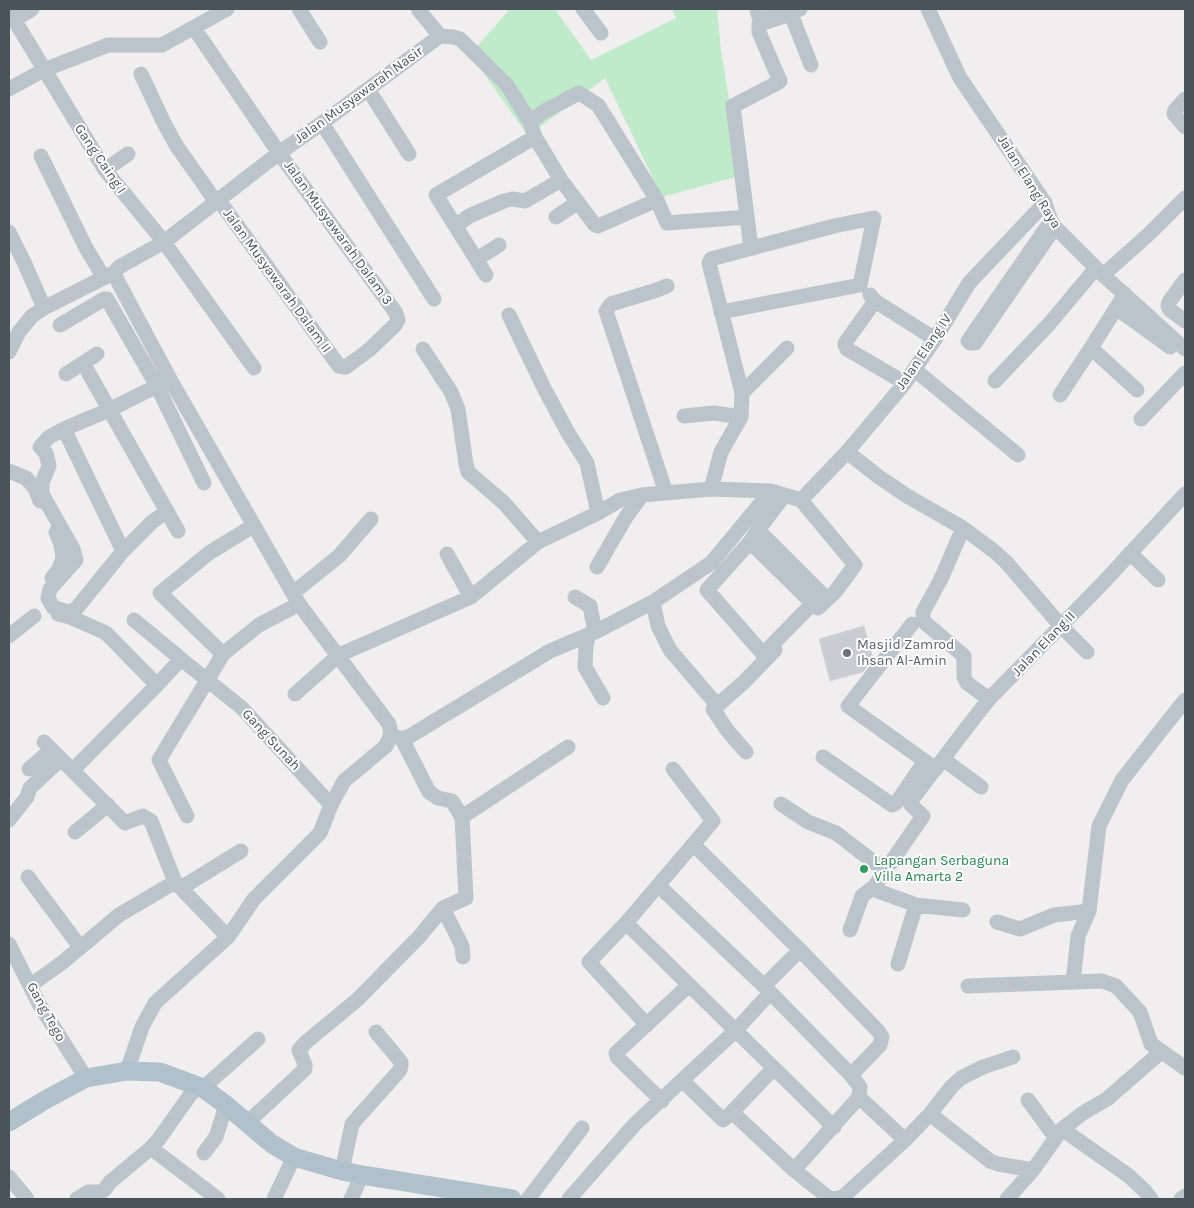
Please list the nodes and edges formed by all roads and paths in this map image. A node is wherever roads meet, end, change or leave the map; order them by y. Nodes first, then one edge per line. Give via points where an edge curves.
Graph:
1 (32, 9) edge
2 (227, 9) edge
3 (299, 9) edge
4 (418, 9) edge
5 (583, 9) edge
6 (757, 9) edge
7 (928, 9) edge
8 (791, 10) edge
9 (11, 16) edge
10 (194, 28) junction
11 (601, 33) dead end
12 (440, 36) junction
13 (320, 42) dead end
14 (811, 65) dead end
15 (44, 70) junction
16 (141, 74) dead end
17 (9, 89) edge
18 (368, 90) junction
19 (1185, 99) edge
20 (530, 122) junction
21 (322, 123) junction
22 (1185, 127) edge
23 (535, 137) junction
24 (279, 152) junction
25 (128, 154) dead end
26 (409, 154) dead end
27 (41, 156) dead end
28 (105, 170) junction
29 (561, 180) junction
30 (1185, 198) edge
31 (657, 200) junction
32 (217, 201) junction
33 (578, 202) junction
34 (1045, 203) junction
35 (556, 217) dead end
36 (747, 217) junction
37 (1053, 224) junction
38 (456, 226) junction
39 (9, 232) edge
40 (164, 242) junction
41 (499, 245) dead end
42 (751, 248) junction
43 (477, 259) junction
44 (1100, 272) junction
45 (109, 275) junction
46 (486, 275) dead end
47 (1185, 280) edge
48 (860, 285) junction
49 (667, 286) dead end
50 (1125, 294) junction
51 (434, 299) dead end
52 (875, 301) junction
53 (44, 308) junction
54 (1116, 308) junction
55 (722, 312) junction
56 (509, 315) dead end
57 (1185, 320) edge
58 (60, 324) dead end
59 (935, 340) junction
60 (787, 348) dead end
61 (1091, 348) junction
62 (423, 349) dead end
63 (1181, 350) edge
64 (9, 352) edge
65 (97, 354) dead end
66 (83, 363) junction
67 (335, 363) joint
68 (254, 368) dead end
69 (915, 370) junction
70 (1185, 373) edge
71 (66, 374) dead end
72 (166, 381) junction
73 (995, 381) dead end
74 (905, 383) junction
75 (1137, 390) dead end
76 (742, 393) junction
77 (1060, 395) dead end
78 (109, 410) junction
79 (684, 416) dead end
80 (741, 416) junction
81 (1141, 419) dead end
82 (64, 429) junction
83 (848, 452) junction
84 (1018, 455) dead end
85 (9, 471) edge
86 (204, 482) dead end
87 (712, 490) junction
88 (666, 493) junction
89 (778, 493) junction
90 (1185, 494) edge
91 (642, 495) junction
92 (801, 500) junction
93 (167, 511) junction
94 (598, 513) junction
95 (371, 519) dead end
96 (152, 522) junction
97 (253, 526) junction
98 (963, 528) junction
99 (178, 531) dead end
100 (114, 535) junction
101 (754, 536) junction
102 (538, 542) junction
103 (123, 551) junction
104 (1130, 553) junction
105 (447, 554) dead end
106 (597, 567) dead end
107 (1158, 580) dead end
108 (471, 597) junction
109 (574, 597) dead end
110 (296, 598) junction
111 (653, 602) junction
112 (34, 616) dead end
113 (134, 620) dead end
114 (912, 624) dead end
115 (1064, 629) junction
116 (592, 633) junction
117 (9, 636) edge
118 (1087, 652) dead end
119 (223, 654) junction
120 (339, 655) junction
121 (181, 659) junction
122 (1039, 660) dead end
123 (207, 680) junction
124 (157, 685) junction
125 (294, 694) dead end
126 (603, 698) dead end
127 (989, 699) junction
128 (1185, 700) edge
129 (717, 705) junction
130 (396, 736) junction
131 (568, 747) dead end
132 (746, 752) dead end
133 (57, 755) junction
134 (823, 757) dead end
135 (935, 763) junction
136 (29, 769) dead end
137 (673, 769) dead end
138 (981, 787) dead end
139 (782, 804) dead end
140 (108, 805) junction
141 (330, 805) junction
142 (187, 816) dead end
143 (462, 817) junction
144 (9, 820) edge
145 (75, 832) dead end
146 (694, 844) junction
147 (241, 851) dead end
148 (884, 870) junction
149 (28, 877) dead end
150 (178, 885) junction
151 (659, 886) junction
152 (874, 887) junction
153 (916, 905) junction
154 (444, 908) junction
155 (963, 910) dead end
156 (1088, 911) junction
157 (997, 922) dead end
158 (626, 923) junction
159 (850, 930) dead end
160 (228, 937) junction
161 (9, 944) edge
162 (80, 947) junction
163 (800, 950) junction
164 (464, 957) dead end
165 (898, 964) dead end
166 (1073, 982) junction
167 (31, 985) junction
168 (689, 985) junction
169 (968, 986) dead end
170 (767, 989) junction
171 (647, 1024) junction
172 (735, 1031) junction
173 (376, 1032) dead end
174 (258, 1038) dead end
175 (1161, 1052) junction
176 (1013, 1057) dead end
177 (1185, 1068) edge
178 (773, 1069) junction
179 (127, 1071) junction
180 (851, 1075) junction
181 (86, 1078) junction
182 (683, 1081) junction
183 (200, 1087) junction
184 (859, 1096) junction
185 (1028, 1100) dead end
186 (662, 1101) junction
187 (226, 1105) junction
188 (732, 1112) junction
189 (930, 1114) junction
190 (9, 1122) edge
191 (247, 1123) junction
192 (834, 1126) junction
193 (582, 1128) dead end
194 (1059, 1134) junction
195 (905, 1140) junction
196 (151, 1148) junction
197 (204, 1153) dead end
198 (294, 1157) junction
199 (794, 1170) junction
200 (1033, 1170) junction
201 (342, 1171) junction
202 (362, 1176) junction
203 (9, 1177) edge
204 (1185, 1196) edge
205 (27, 1199) edge
206 (77, 1199) edge
207 (218, 1199) edge
208 (274, 1199) edge
209 (352, 1199) edge
210 (511, 1199) edge
211 (528, 1199) edge
212 (569, 1199) edge
213 (1007, 1199) edge
214 (1151, 1199) edge
215 (1181, 1199) edge

1 - 9 street
2 - 10 street
3 - 13 street
4 - 12 street
5 - 11 street
6 - 8 street via 762,18
7 - 34 street, Jalan Elang Raya via 960,78
8 - 14 street
8 - 36 street via 759,24 759,32 780,81 733,106
9 - 15 street, Gang Caing I
10 - 15 street via 162,45 108,45
10 - 24 street, Jalan Musyawarah Dalam 3
12 - 18 street, Jalan Musyawarah Nasir
12 - 20 street via 453,37 466,44 507,85
15 - 17 street
15 - 28 street, Gang Caing I
16 - 32 street, Jalan Musyawarah Dalam II via 176,145
18 - 21 street, Jalan Musyawarah Nasir
18 - 26 street
19 - 22 street via 1174,114
20 - 23 street
20 - 31 street via 578,93 587,98 598,105
21 - 24 street, Jalan Musyawarah Nasir
21 - 51 street
23 - 29 street
23 - 38 street via 436,195
24 - 32 street, Jalan Musyawarah Nasir
24 - 67 street, Jalan Musyawarah Dalam 3 via 398,320 369,350 346,367
25 - 28 street
27 - 45 street via 86,248
28 - 40 street, Gang Caing I
29 - 33 street
29 - 38 street via 525,201 504,201 469,216
30 - 44 street via 1149,234
31 - 33 street via 596,226
31 - 36 street via 667,223
32 - 40 street, Jalan Musyawarah Nasir
32 - 67 street, Jalan Musyawarah Dalam II
33 - 35 street
34 - 37 street, Jalan Elang Raya
34 - 59 street, Jalan Elang IV via 969,282
36 - 42 street
37 - 37 street via 975,343 970,343 968,341
37 - 44 street, Jalan Elang Raya
38 - 43 street
39 - 53 street
40 - 45 street, Jalan Musyawarah Nasir
40 - 68 street, Gang Caing I
41 - 43 street
42 - 48 street via 874,218
42 - 55 street via 711,259 709,263
43 - 46 street
44 - 50 street, Jalan Elang Raya
44 - 73 street
45 - 53 street, Jalan Musyawarah Nasir
45 - 72 street via 116,278
47 - 57 street via 1168,306
48 - 52 street
48 - 55 street
49 - 88 street via 611,304 606,311
50 - 54 street
50 - 63 street, Jalan Elang Raya
52 - 59 street
52 - 74 street via 845,345
53 - 64 street, Jalan Musyawarah Nasir via 32,316 19,332
54 - 61 street
54 - 63 street
55 - 76 street
56 - 94 street via 567,431 587,463
58 - 72 street via 107,299
59 - 69 street, Jalan Elang IV
60 - 76 street
61 - 75 street
61 - 77 street
62 - 102 street via 451,392 458,409 468,472 504,503
65 - 66 street
66 - 71 street
66 - 78 street
69 - 74 street, Jalan Elang IV
69 - 84 street
70 - 81 street
72 - 78 street
72 - 86 street
72 - 97 street
74 - 83 street, Jalan Elang IV
76 - 80 street
78 - 82 street
78 - 93 street
79 - 80 street
80 - 87 street via 721,452
82 - 100 street
82 - 103 street via 49,437 40,447 46,453 49,466 42,483 42,494 74,549 76,560 50,589 48,598 53,607 66,612 76,609
83 - 92 street, Jalan Elang IV
83 - 98 street via 907,496
85 - 124 street via 26,478 34,488 62,544 61,564 41,599 56,614 106,633
87 - 88 street
87 - 89 street
88 - 91 street
89 - 92 street
89 - 101 street
89 - 111 street via 711,563
90 - 104 street, Jalan Elang II
91 - 94 street via 620,500
91 - 106 street
92 - 129 street via 855,565 835,592
93 - 96 street
93 - 99 street
94 - 102 street
95 - 110 street
96 - 100 street
96 - 103 street
97 - 110 street
97 - 119 street via 209,553 160,593
98 - 115 street via 1006,562
98 - 127 street via 923,612 923,621 964,656 967,683
100 - 103 street
101 - 101 street via 812,603 763,654 707,590
102 - 108 street
104 - 107 street
104 - 115 street, Jalan Elang II
105 - 108 street
108 - 120 street
109 - 116 street via 590,606
110 - 119 street
110 - 120 street
111 - 116 street
111 - 129 street via 658,626 670,650
112 - 117 street
113 - 121 street, Gang Sunah
114 - 135 street via 848,706
115 - 118 street
115 - 122 street
115 - 127 street, Jalan Elang II
116 - 126 street via 586,645 586,667
116 - 130 street via 550,651 410,736
119 - 123 street
120 - 125 street
120 - 130 street
121 - 123 street, Gang Sunah
121 - 124 street
123 - 141 street, Gang Sunah via 242,708
123 - 142 street via 159,760
124 - 133 street
127 - 135 street, Jalan Elang II
128 - 156 street via 1122,780 1099,826
129 - 132 street via 713,709
130 - 141 street via 344,781
130 - 143 street via 429,792 452,801
131 - 143 street
133 - 136 street
133 - 140 street
133 - 144 street
134 - 135 street via 892,805
135 - 138 street
135 - 148 street, Jalan Elang II via 910,802 923,816
137 - 146 street via 713,821
139 - 148 street via 808,822 836,833
140 - 145 street
140 - 150 street via 126,823 143,816 151,821
141 - 160 street via 320,834 254,899
143 - 154 street via 466,898
146 - 151 street
146 - 163 street
147 - 150 street
148 - 152 street
149 - 162 street
150 - 160 street
150 - 162 street via 119,914
151 - 158 street
151 - 170 street
152 - 153 street
152 - 159 street via 862,896
153 - 155 street
153 - 165 street
154 - 164 street
154 - 191 street via 356,1000 301,1047 299,1050 305,1068
156 - 157 street via 1054,914 1020,929
156 - 166 street via 1078,936
158 - 168 street
158 - 171 street via 589,962
160 - 179 street via 156,1003 142,1027
161 - 167 street, Gang Tego
162 - 167 street
163 - 170 street
163 - 180 street via 881,1035 880,1045
166 - 169 street
166 - 175 street via 1102,981 1116,986 1140,1012 1151,1044
167 - 181 street, Gang Tego via 39,1004
168 - 171 street
168 - 172 street
170 - 172 street
170 - 180 street
171 - 186 street via 616,1054
172 - 178 street
172 - 182 street
173 - 201 street via 401,1066 352,1124
174 - 183 street
175 - 177 street
175 - 194 street via 1107,1099
176 - 189 street via 961,1078
178 - 188 street
178 - 192 street
179 - 181 main road
179 - 183 main road via 160,1072
180 - 184 street via 860,1087
181 - 190 main road
182 - 186 street
182 - 188 street via 720,1119 725,1119
183 - 187 main road
183 - 196 street via 190,1095
184 - 192 street
184 - 195 street
185 - 194 street
186 - 212 street via 635,1124
187 - 191 main road
187 - 197 street via 216,1137
188 - 199 street
189 - 195 street
189 - 200 street via 995,1164
191 - 198 main road
192 - 199 street
193 - 211 street
194 - 200 street
194 - 214 street via 1128,1176
195 - 199 street via 840,1198 829,1198
196 - 206 street via 106,1189 88,1192
196 - 207 street
198 - 201 main road
198 - 208 street
200 - 213 street
201 - 202 main road
202 - 209 street
202 - 210 main road
203 - 205 street
204 - 215 street

